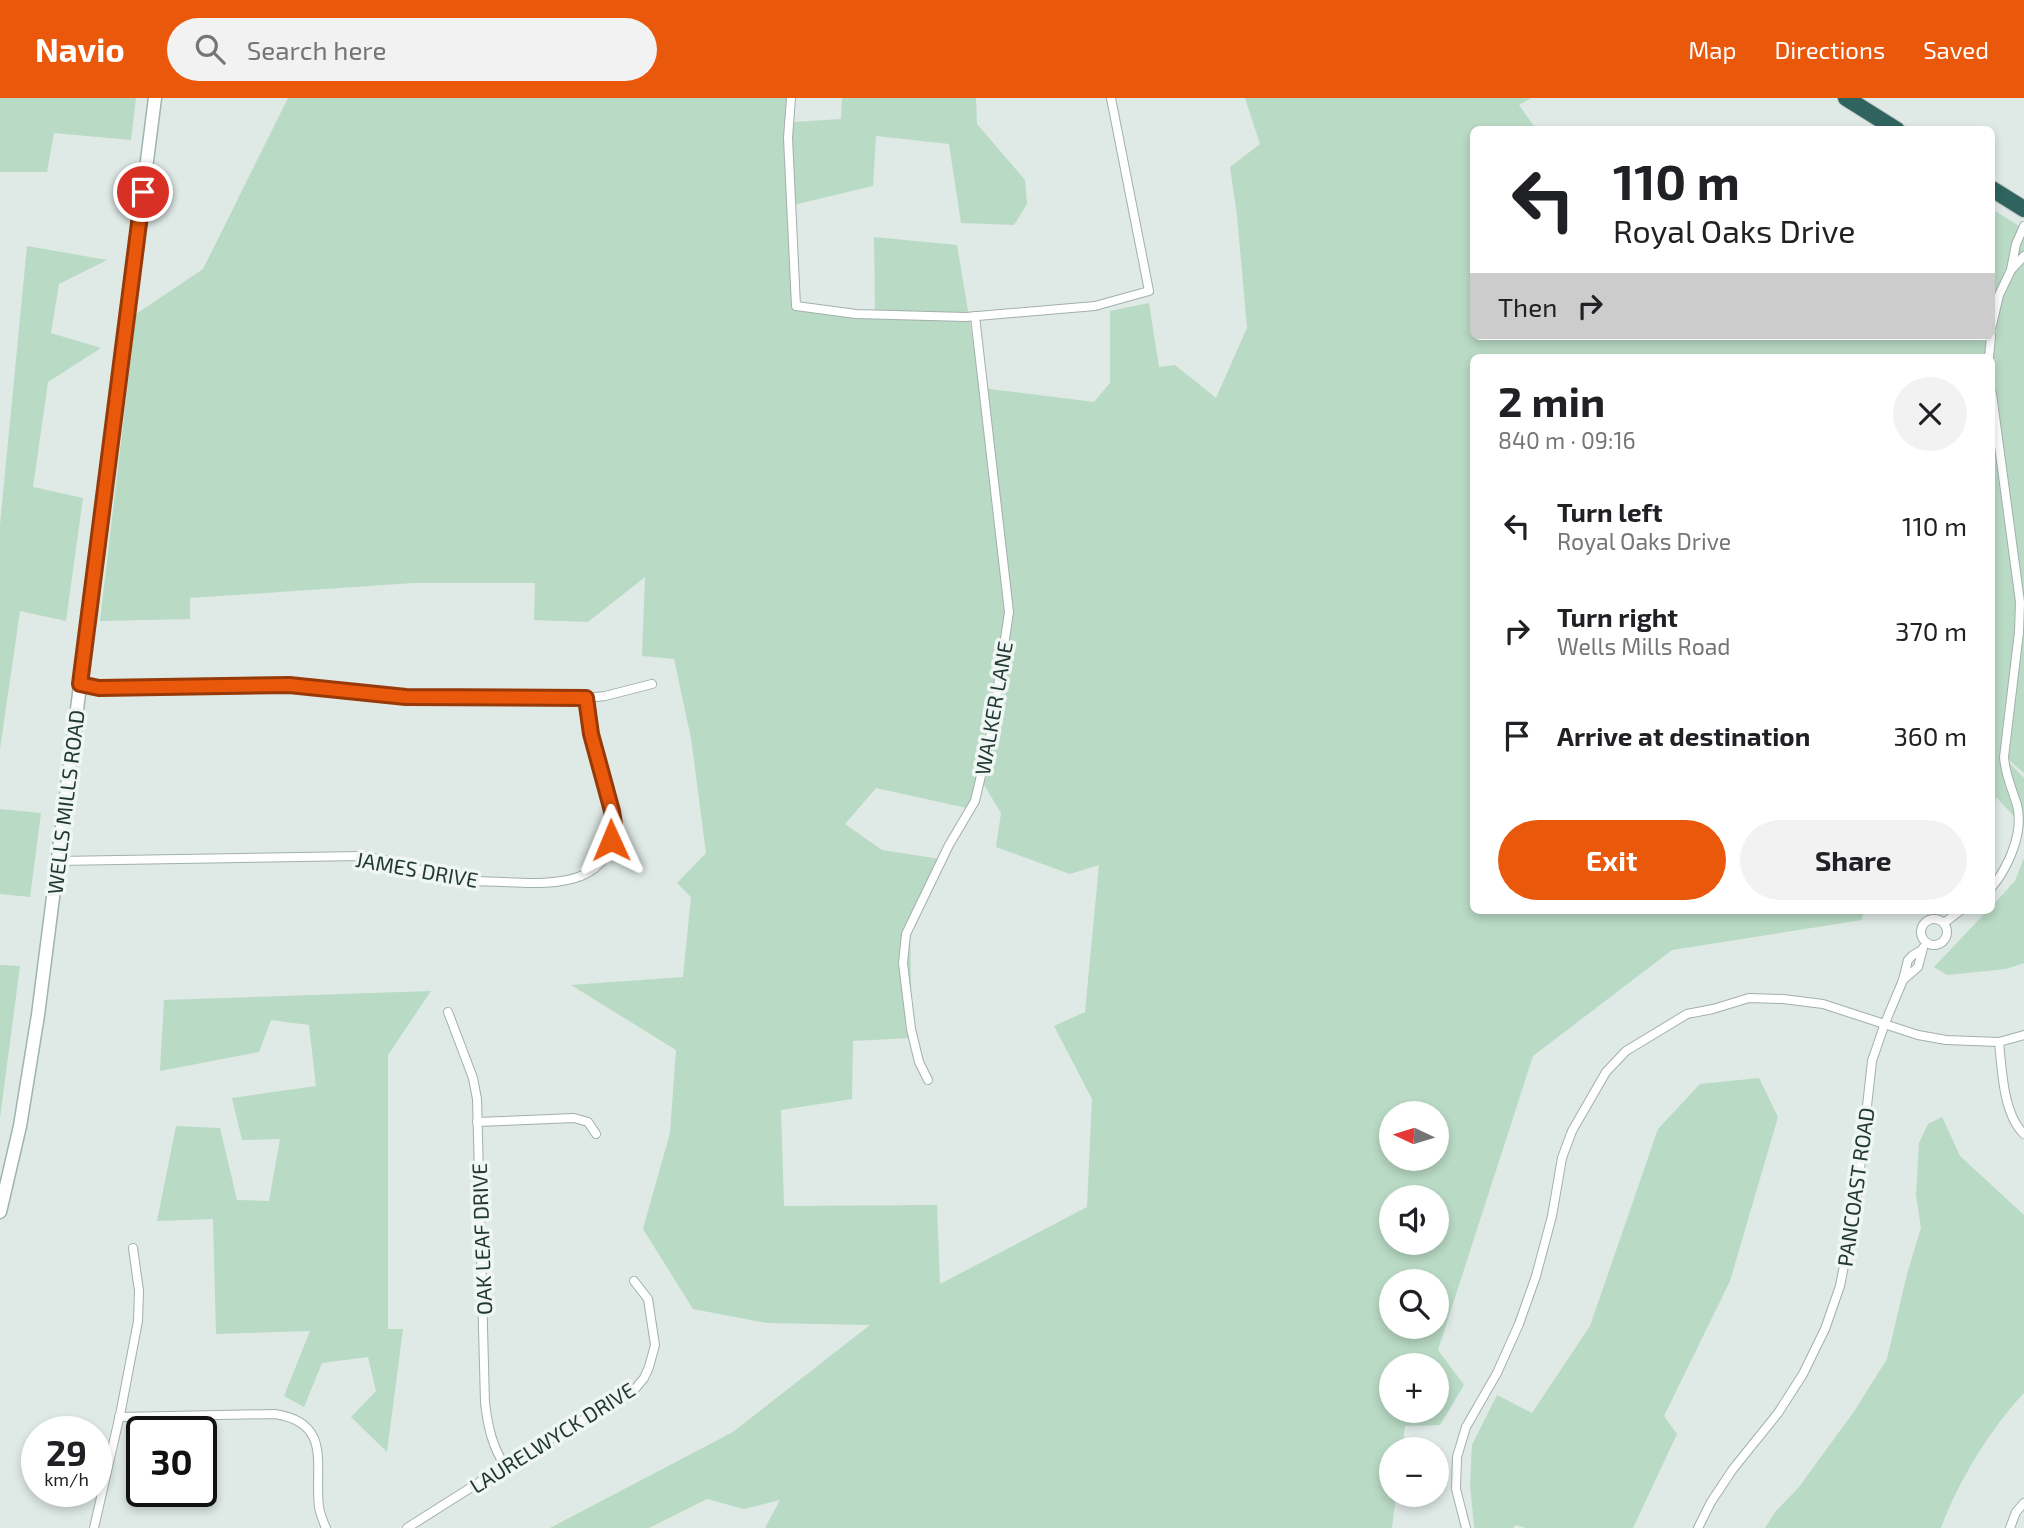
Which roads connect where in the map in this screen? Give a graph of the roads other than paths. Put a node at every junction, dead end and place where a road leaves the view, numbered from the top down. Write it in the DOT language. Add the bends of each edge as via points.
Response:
graph roads {
  1 [pos="155,98"];
  2 [pos="791,98"];
  3 [pos="1111,98"];
  4 [pos="1846,98"];
  5 [pos="1891,126"];
  6 [pos="1995,191"];
  7 [pos="2024,209"];
  8 [pos="2024,226"];
  9 [pos="2024,256"];
  10 [pos="2011,270"];
  11 [pos="1995,312"];
  12 [pos="975,316"];
  13 [pos="1995,416"];
  14 [pos="80,684"];
  15 [pos="652,684"];
  16 [pos="586,698"];
  17 [pos="57,861"];
  18 [pos="1995,882"];
  19 [pos="1956,914"];
  20 [pos="1944,923"];
  21 [pos="1924,946"];
  22 [pos="448,1012"];
  23 [pos="1885,1023"];
  24 [pos="2024,1035"];
  25 [pos="1999,1042"];
  26 [pos="928,1080"];
  27 [pos="477,1122"];
  28 [pos="596,1134"];
  29 [pos="2024,1134"];
  30 [pos="0,1212"];
  31 [pos="133,1248"];
  32 [pos="634,1281"];
  33 [pos="119,1417"];
  34 [pos="505,1466"];
  35 [pos="2024,1503"];
  36 [pos="94,1528"];
  37 [pos="326,1528"];
  38 [pos="407,1528"];
  39 [pos="1466,1528"];
  40 [pos="1698,1528"];
  41 [pos="2010,1528"];
  1 -- 14 [label="main road, WELLS MILLS ROAD"];
  2 -- 12 [label="street" via="788,138 796,306 856,314"];
  3 -- 12 [label="street" via="1149,291 1095,306"];
  4 -- 5 [label="highway"];
  6 -- 7 [label="highway"];
  8 -- 10 [label="street"];
  9 -- 10 [label="street"];
  10 -- 11 [label="street"];
  12 -- 26 [label="street, WALKER LANE" via="1009,612 991,733 975,802 906,934 903,963 911,1029"];
  13 -- 18 [label="street" via="2020,602 2004,757 2019,826"];
  14 -- 16 [label="street" via="99,688 289,685 406,697"];
  14 -- 17 [label="main road, WELLS MILLS ROAD"];
  15 -- 16 [label="street"];
  16 -- 17 [label="street, JAMES DRIVE" via="614,824 600,863 573,879 543,884 457,879 362,856"];
  17 -- 30 [label="main road, WELLS MILLS ROAD" via="26,1096"];
  19 -- 20 [label="street"];
  20 -- 21 [label="street" via="1947,937 1943,942"];
  20 -- 21 [label="street" via="1933,919 1924,923"];
  21 -- 23 [label="street, PANCOAST ROAD" via="1908,960"];
  22 -- 27 [label="street, OAK LEAF DRIVE" via="476,1089"];
  23 -- 25 [label="street" via="1945,1040"];
  23 -- 39 [label="street" via="1823,1004 1749,998 1687,1014 1626,1051 1606,1072 1562,1158 1552,1216 1519,1324 1466,1427 1457,1457 1456,1489"];
  23 -- 40 [label="street, PANCOAST ROAD" via="1872,1061 1856,1205 1840,1286 1825,1329 1804,1374 1732,1469"];
  24 -- 25 [label="street"];
  25 -- 29 [label="street" via="2006,1096 2016,1126"];
  27 -- 28 [label="street" via="574,1118 589,1122"];
  27 -- 34 [label="street, OAK LEAF DRIVE" via="485,1403 488,1432"];
  31 -- 33 [label="street" via="138,1321"];
  32 -- 34 [label="street, LAURELWYCK DRIVE" via="648,1299 654,1334 653,1356 644,1378 635,1389"];
  33 -- 36 [label="street"];
  33 -- 37 [label="street" via="275,1414 298,1420 316,1446 319,1506"];
  34 -- 38 [label="street, LAURELWYCK DRIVE"];
  35 -- 41 [label="street"];
}
